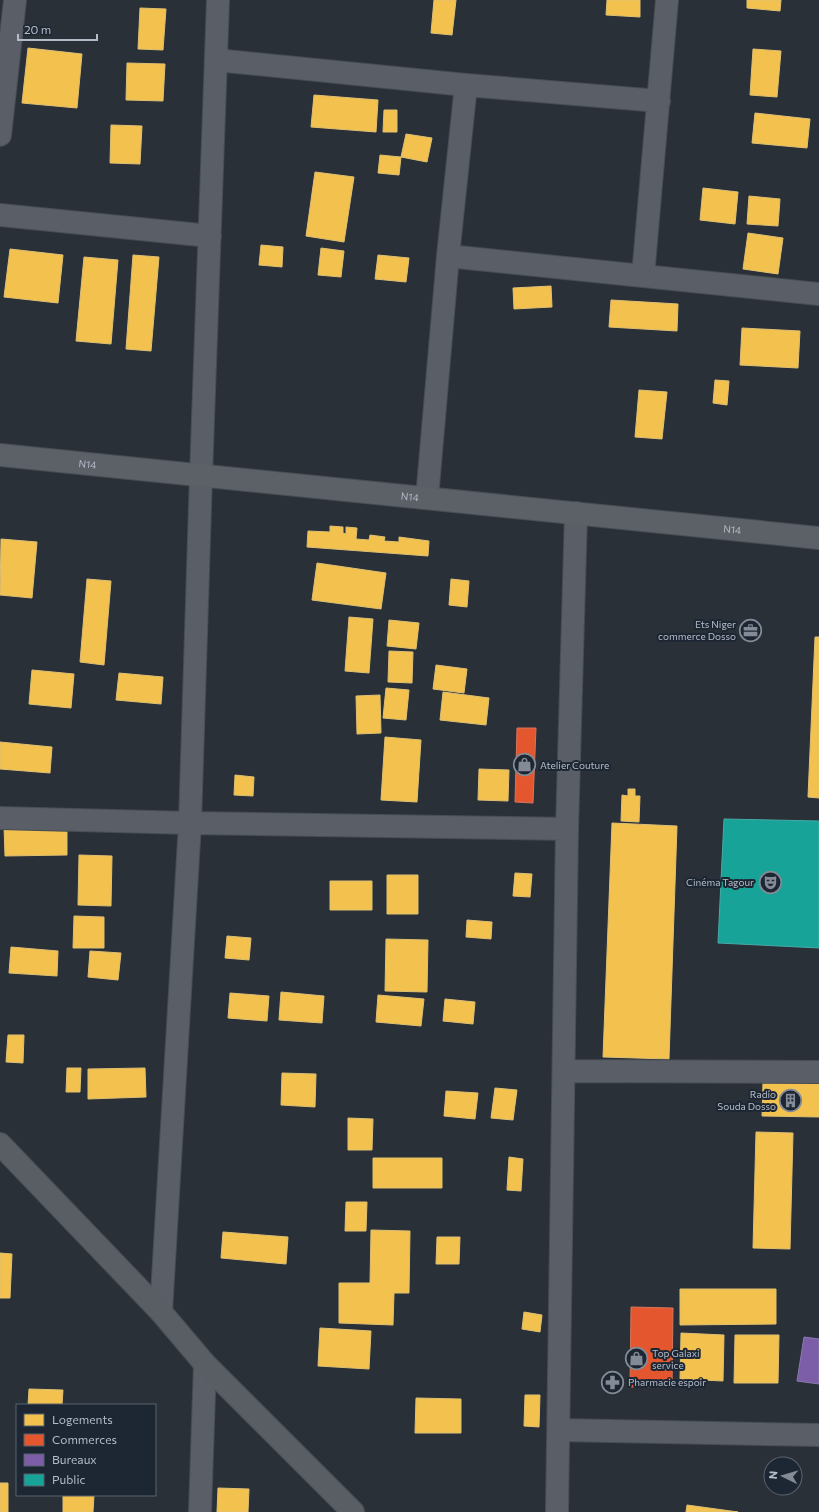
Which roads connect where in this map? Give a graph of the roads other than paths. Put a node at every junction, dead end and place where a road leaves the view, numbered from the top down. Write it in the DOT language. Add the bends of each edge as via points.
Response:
graph roads {
  1 [pos="15,0"];
  2 [pos="218,0"];
  3 [pos="667,0"];
  4 [pos="5,38"];
  5 [pos="216,60"];
  6 [pos="466,85"];
  7 [pos="659,101"];
  8 [pos="0,135"];
  9 [pos="0,215"];
  10 [pos="210,236"];
  11 [pos="448,256"];
  12 [pos="643,276"];
  13 [pos="819,294"];
  14 [pos="0,455"];
  15 [pos="201,475"];
  16 [pos="427,498"];
  17 [pos="576,513"];
  18 [pos="819,538"];
  19 [pos="0,818"];
  20 [pos="190,823"];
  21 [pos="567,828"];
  22 [pos="564,1071"];
  23 [pos="819,1072"];
  24 [pos="0,1144"];
  25 [pos="161,1312"];
  26 [pos="205,1364"];
  27 [pos="558,1430"];
  28 [pos="819,1435"];
  29 [pos="200,1512"];
  30 [pos="353,1512"];
  31 [pos="558,1512"];
  1 -- 4 [label="street"];
  2 -- 5 [label="street"];
  3 -- 7 [label="street"];
  4 -- 8 [label="street"];
  5 -- 6 [label="street"];
  5 -- 10 [label="street"];
  6 -- 7 [label="street"];
  6 -- 11 [label="street"];
  7 -- 12 [label="street"];
  9 -- 10 [label="street"];
  10 -- 15 [label="street"];
  11 -- 12 [label="street"];
  11 -- 16 [label="street"];
  12 -- 13 [label="street"];
  14 -- 15 [label="main road, N14"];
  15 -- 16 [label="main road, N14"];
  15 -- 20 [label="street"];
  16 -- 17 [label="main road, N14"];
  17 -- 18 [label="main road, N14"];
  17 -- 21 [label="street"];
  19 -- 20 [label="street"];
  20 -- 21 [label="street"];
  20 -- 25 [label="street"];
  21 -- 22 [label="street"];
  22 -- 23 [label="street"];
  22 -- 27 [label="street"];
  24 -- 25 [label="street"];
  25 -- 26 [label="street"];
  26 -- 29 [label="street"];
  26 -- 30 [label="street"];
  27 -- 28 [label="street"];
  27 -- 31 [label="street"];
}
